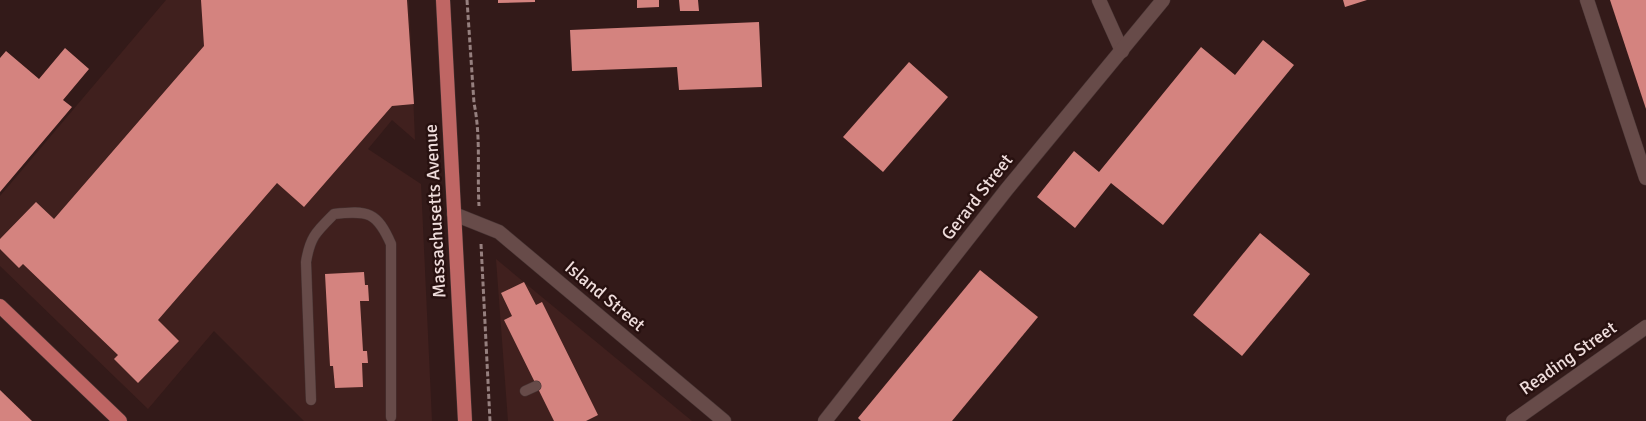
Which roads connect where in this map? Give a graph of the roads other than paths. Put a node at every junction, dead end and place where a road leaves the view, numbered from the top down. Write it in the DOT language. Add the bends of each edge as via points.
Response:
graph roads {
  1 [pos="443,0"];
  2 [pos="1099,0"];
  3 [pos="1163,0"];
  4 [pos="1587,0"];
  5 [pos="1122,51"];
  6 [pos="1646,178"];
  7 [pos="454,214"];
  8 [pos="0,306"];
  9 [pos="1646,327"];
  10 [pos="536,386"];
  11 [pos="524,391"];
  12 [pos="311,400"];
  13 [pos="391,417"];
  14 [pos="120,421"];
  15 [pos="465,421"];
  16 [pos="724,421"];
  17 [pos="825,421"];
  18 [pos="1513,421"];
  1 -- 7 [label="main road, Massachusetts Avenue"];
  2 -- 5 [label="street"];
  3 -- 5 [label="street, Gerard Street"];
  4 -- 6 [label="street"];
  5 -- 17 [label="street, Gerard Street" via="1007,189"];
  7 -- 15 [label="main road, Massachusetts Avenue"];
  7 -- 16 [label="street, Island Street" via="499,232"];
  8 -- 14 [label="main road"];
  9 -- 18 [label="street, Reading Street"];
  10 -- 11 [label="lane"];
  12 -- 13 [label="lane" via="306,262 309,247 316,232 334,214 365,213 377,219 391,244"];
}
